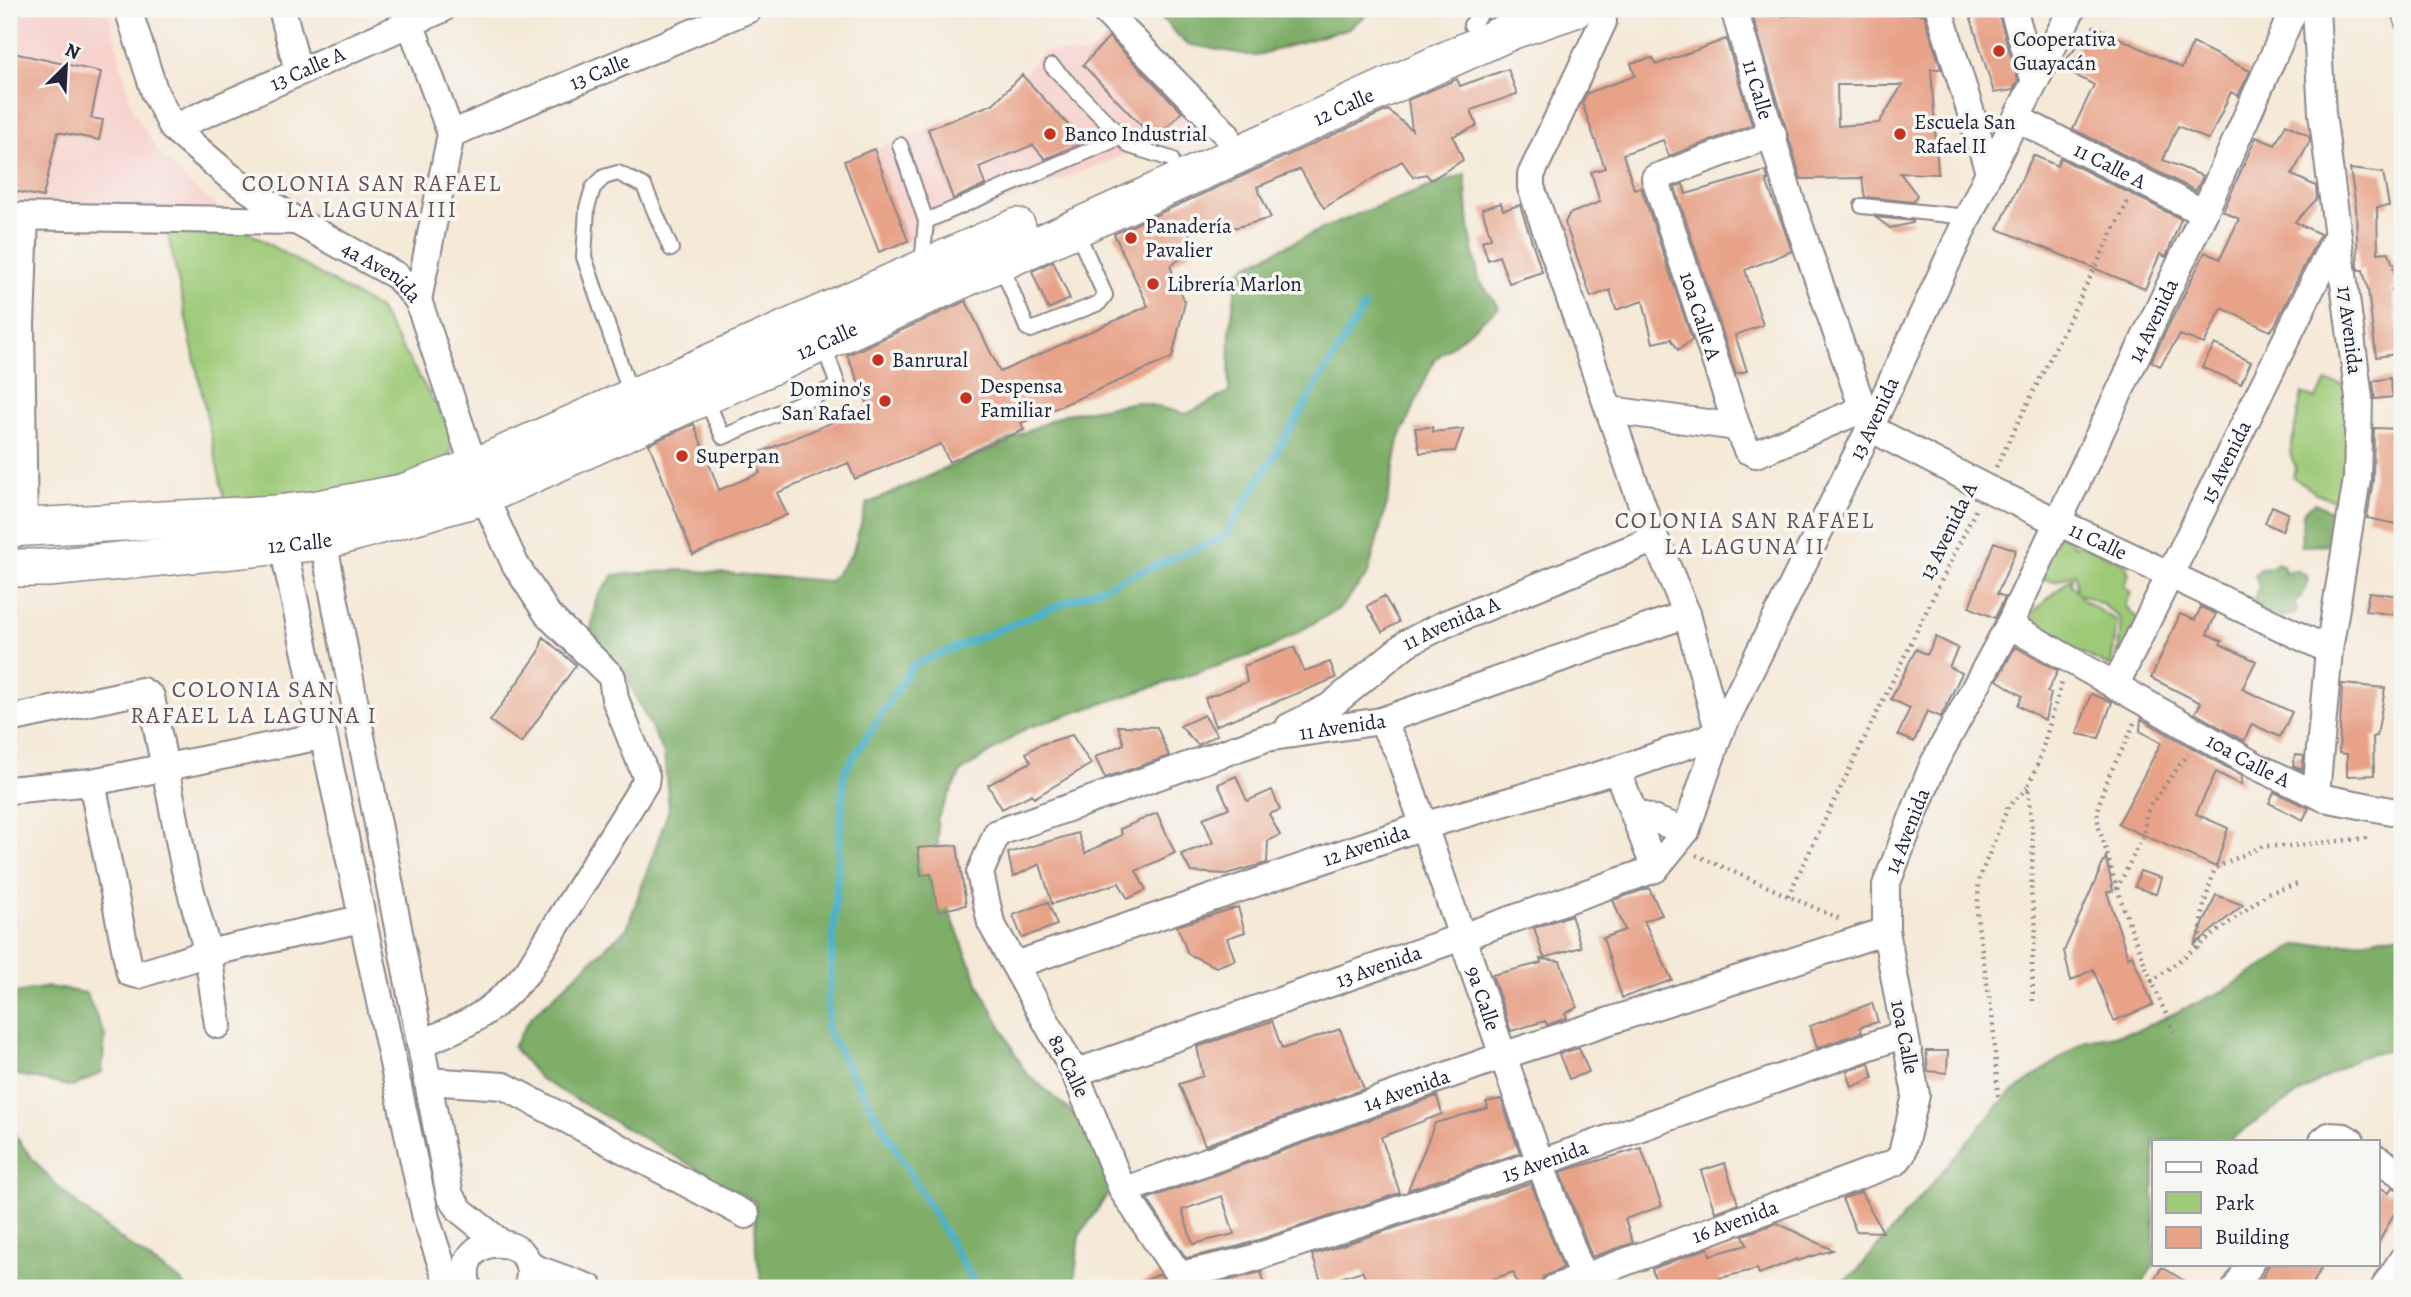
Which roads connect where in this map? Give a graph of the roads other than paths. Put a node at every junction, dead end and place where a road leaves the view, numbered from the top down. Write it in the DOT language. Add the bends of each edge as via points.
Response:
graph roads {
  1 [pos="128,9"];
  2 [pos="282,9"];
  3 [pos="442,9"];
  4 [pos="749,9"];
  5 [pos="1102,9"];
  6 [pos="1507,9"];
  7 [pos="1575,9"];
  8 [pos="1601,9"];
  9 [pos="1734,9"];
  10 [pos="1939,9"];
  11 [pos="2013,9"];
  12 [pos="2072,9"];
  13 [pos="2294,9"];
  14 [pos="2316,9"];
  15 [pos="2400,9"];
  16 [pos="720,14"];
  17 [pos="407,16"];
  18 [pos="1478,17"];
  19 [pos="2402,22"];
  20 [pos="1052,66"];
  21 [pos="298,71"];
  22 [pos="2035,82"];
  23 [pos="2018,119"];
  24 [pos="173,128"];
  25 [pos="451,134"];
  26 [pos="1226,134"];
  27 [pos="1773,134"];
  28 [pos="1121,137"];
  29 [pos="900,145"];
  30 [pos="1171,159"];
  31 [pos="1989,172"];
  32 [pos="1862,206"];
  33 [pos="2204,213"];
  34 [pos="17,217"];
  35 [pos="1968,217"];
  36 [pos="296,221"];
  37 [pos="926,221"];
  38 [pos="1076,229"];
  39 [pos="2337,236"];
  40 [pos="671,248"];
  41 [pos="1001,263"];
  42 [pos="922,270"];
  43 [pos="418,300"];
  44 [pos="633,399"];
  45 [pos="1610,410"];
  46 [pos="1867,419"];
  47 [pos="1742,438"];
  48 [pos="479,481"];
  49 [pos="2058,520"];
  50 [pos="320,525"];
  51 [pos="16,528"];
  52 [pos="279,529"];
  53 [pos="1655,539"];
  54 [pos="9,568"];
  55 [pos="2170,573"];
  56 [pos="1687,614"];
  57 [pos="2009,625"];
  58 [pos="2329,650"];
  59 [pos="2115,686"];
  60 [pos="9,719"];
  61 [pos="1381,720"];
  62 [pos="1719,734"];
  63 [pos="321,736"];
  64 [pos="1266,738"];
  65 [pos="166,768"];
  66 [pos="1617,770"];
  67 [pos="92,782"];
  68 [pos="9,790"];
  69 [pos="2316,794"];
  70 [pos="2391,811"];
  71 [pos="1633,812"];
  72 [pos="1423,826"];
  73 [pos="997,834"];
  74 [pos="1681,839"];
  75 [pos="1655,869"];
  76 [pos="361,919"];
  77 [pos="1886,931"];
  78 [pos="1463,938"];
  79 [pos="208,953"];
  80 [pos="1015,965"];
  81 [pos="218,1025"];
  82 [pos="1904,1034"];
  83 [pos="420,1044"];
  84 [pos="1505,1055"];
  85 [pos="1075,1073"];
  86 [pos="427,1081"];
  87 [pos="1907,1144"];
  88 [pos="2380,1160"];
  89 [pos="1540,1163"];
  90 [pos="2402,1175"];
  91 [pos="1123,1191"];
  92 [pos="746,1215"];
  93 [pos="501,1243"];
  94 [pos="2402,1260"];
  95 [pos="2249,1266"];
  96 [pos="528,1277"];
  97 [pos="1583,1278"];
  98 [pos="1188,1281"];
  99 [pos="455,1284"];
  100 [pos="590,1288"];
  101 [pos="1555,1288"];
  102 [pos="2236,1288"];
  103 [pos="2384,1288"];
  1 -- 24 [label="street, 4a Avenida" via="155,93"];
  2 -- 21 [label="street"];
  3 -- 17 [label="street, 13 Calle A"];
  4 -- 16 [label="street, 13 Calle"];
  5 -- 26 [label="street"];
  6 -- 18 [label="main road, 12 Calle"];
  7 -- 38 [label="main road, 12 Calle" via="1513,30"];
  8 -- 45 [label="street" via="1603,22 1531,175 1531,187"];
  9 -- 27 [label="street, 11 Calle"];
  10 -- 31 [label="street"];
  11 -- 22 [label="street"];
  12 -- 22 [label="street, 13 Avenida"];
  13 -- 33 [label="street, 14 Avenida"];
  14 -- 39 [label="street, 17 Avenida" via="2322,113"];
  15 -- 19 [label="lane"];
  16 -- 25 [label="street, 13 Calle"];
  17 -- 21 [label="street, 13 Calle A"];
  17 -- 25 [label="street"];
  18 -- 26 [label="main road, 12 Calle"];
  20 -- 28 [label="lane"];
  21 -- 24 [label="street, 13 Calle A"];
  22 -- 23 [label="street, 13 Avenida"];
  23 -- 31 [label="street, 13 Avenida"];
  23 -- 33 [label="street, 11 Calle A"];
  24 -- 36 [label="street, 4a Avenida" via="229,176"];
  25 -- 43 [label="street"];
  26 -- 30 [label="main road, 12 Calle"];
  27 -- 46 [label="street, 11 Calle" via="1791,201"];
  27 -- 47 [label="street, 10a Calle A" via="1658,175 1655,182"];
  28 -- 30 [label="lane" via="1130,146"];
  28 -- 37 [label="lane"];
  29 -- 37 [label="lane"];
  30 -- 42 [label="main road, 12 Calle"];
  31 -- 35 [label="street, 13 Avenida"];
  32 -- 35 [label="lane"];
  33 -- 49 [label="street, 14 Avenida"];
  34 -- 36 [label="street"];
  34 -- 51 [label="street"];
  35 -- 46 [label="street, 13 Avenida"];
  36 -- 43 [label="street, 4a Avenida" via="397,276"];
  37 -- 42 [label="lane"];
  38 -- 41 [label="main road, 12 Calle"];
  38 -- 41 [label="lane" via="1105,295 1099,303 1031,330"];
  39 -- 55 [label="street, 15 Avenida"];
  39 -- 58 [label="street, 17 Avenida" via="2358,411 2357,479"];
  40 -- 44 [label="lane" via="644,186 618,173 604,177 593,188 584,257"];
  41 -- 48 [label="main road, 12 Calle" via="705,397"];
  42 -- 44 [label="main road, 12 Calle"];
  43 -- 48 [label="street, 4a Avenida"];
  44 -- 48 [label="main road, 12 Calle"];
  45 -- 47 [label="street"];
  45 -- 53 [label="street"];
  46 -- 47 [label="street" via="1756,454"];
  46 -- 49 [label="street, 11 Calle" via="1986,488"];
  46 -- 62 [label="street, 13 Avenida"];
  48 -- 50 [label="main road, 12 Calle"];
  48 -- 83 [label="street, 4a Avenida" via="514,564 548,615 612,677 615,699 646,779 528,971 507,996 478,1019"];
  49 -- 55 [label="street, 11 Calle"];
  49 -- 57 [label="street, 14 Avenida"];
  50 -- 52 [label="main road, 12 Calle"];
  50 -- 83 [label="street"];
  51 -- 52 [label="main road, 12 Calle"];
  52 -- 54 [label="main road, 12 Calle" via="48,568"];
  52 -- 63 [label="street"];
  53 -- 56 [label="street"];
  53 -- 64 [label="street, 11 Avenida A" via="1432,630 1407,643 1329,707"];
  55 -- 58 [label="street, 11 Calle"];
  55 -- 59 [label="street, 15 Avenida"];
  56 -- 61 [label="street, 11 Avenida"];
  56 -- 62 [label="street"];
  57 -- 59 [label="street, 10a Calle A"];
  57 -- 77 [label="street, 14 Avenida" via="1933,765 1886,885"];
  58 -- 69 [label="street, 17 Avenida"];
  59 -- 69 [label="street, 10a Calle A" via="2256,766"];
  60 -- 65 [label="street" via="142,691 151,697"];
  61 -- 64 [label="street, 11 Avenida"];
  61 -- 72 [label="street, 9a Calle" via="1398,751"];
  62 -- 66 [label="street, 12 Avenida"];
  62 -- 74 [label="street, 13 Avenida"];
  63 -- 65 [label="street"];
  63 -- 76 [label="street"];
  64 -- 73 [label="street, 11 Avenida"];
  65 -- 67 [label="street"];
  65 -- 79 [label="street" via="185,870"];
  66 -- 71 [label="street"];
  66 -- 72 [label="street, 12 Avenida"];
  67 -- 68 [label="street"];
  67 -- 79 [label="street" via="130,973 138,975"];
  69 -- 70 [label="street, 10a Calle A"];
  71 -- 74 [label="street"];
  71 -- 75 [label="street"];
  72 -- 78 [label="street, 9a Calle"];
  72 -- 80 [label="street, 12 Avenida"];
  73 -- 80 [label="street, 8a Calle" via="979,873 991,923"];
  74 -- 75 [label="street, 13 Avenida"];
  75 -- 78 [label="street, 13 Avenida"];
  76 -- 79 [label="street"];
  76 -- 99 [label="street" via="426,1218"];
  77 -- 82 [label="street, 10a Calle"];
  77 -- 84 [label="street, 14 Avenida"];
  78 -- 84 [label="street, 9a Calle"];
  78 -- 85 [label="street, 13 Avenida"];
  79 -- 81 [label="street"];
  80 -- 85 [label="street, 8a Calle"];
  82 -- 87 [label="street, 10a Calle" via="1916,1095"];
  82 -- 89 [label="street, 15 Avenida"];
  83 -- 86 [label="street"];
  84 -- 89 [label="street, 9a Calle"];
  84 -- 91 [label="street, 14 Avenida"];
  85 -- 91 [label="street, 8a Calle"];
  86 -- 92 [label="street" via="504,1086"];
  86 -- 93 [label="street" via="450,1196 461,1211"];
  87 -- 97 [label="street, 16 Avenida" via="1896,1161"];
  88 -- 90 [label="street"];
  89 -- 97 [label="street, 9a Calle"];
  89 -- 98 [label="street, 15 Avenida"];
  91 -- 98 [label="street, 8a Calle"];
  93 -- 96 [label="street" via="519,1250"];
  93 -- 99 [label="street" via="484,1246 471,1256 466,1272"];
  94 -- 103 [label="street"];
  95 -- 102 [label="street"];
  96 -- 100 [label="street"];
  97 -- 101 [label="street, 16 Avenida"];
}
